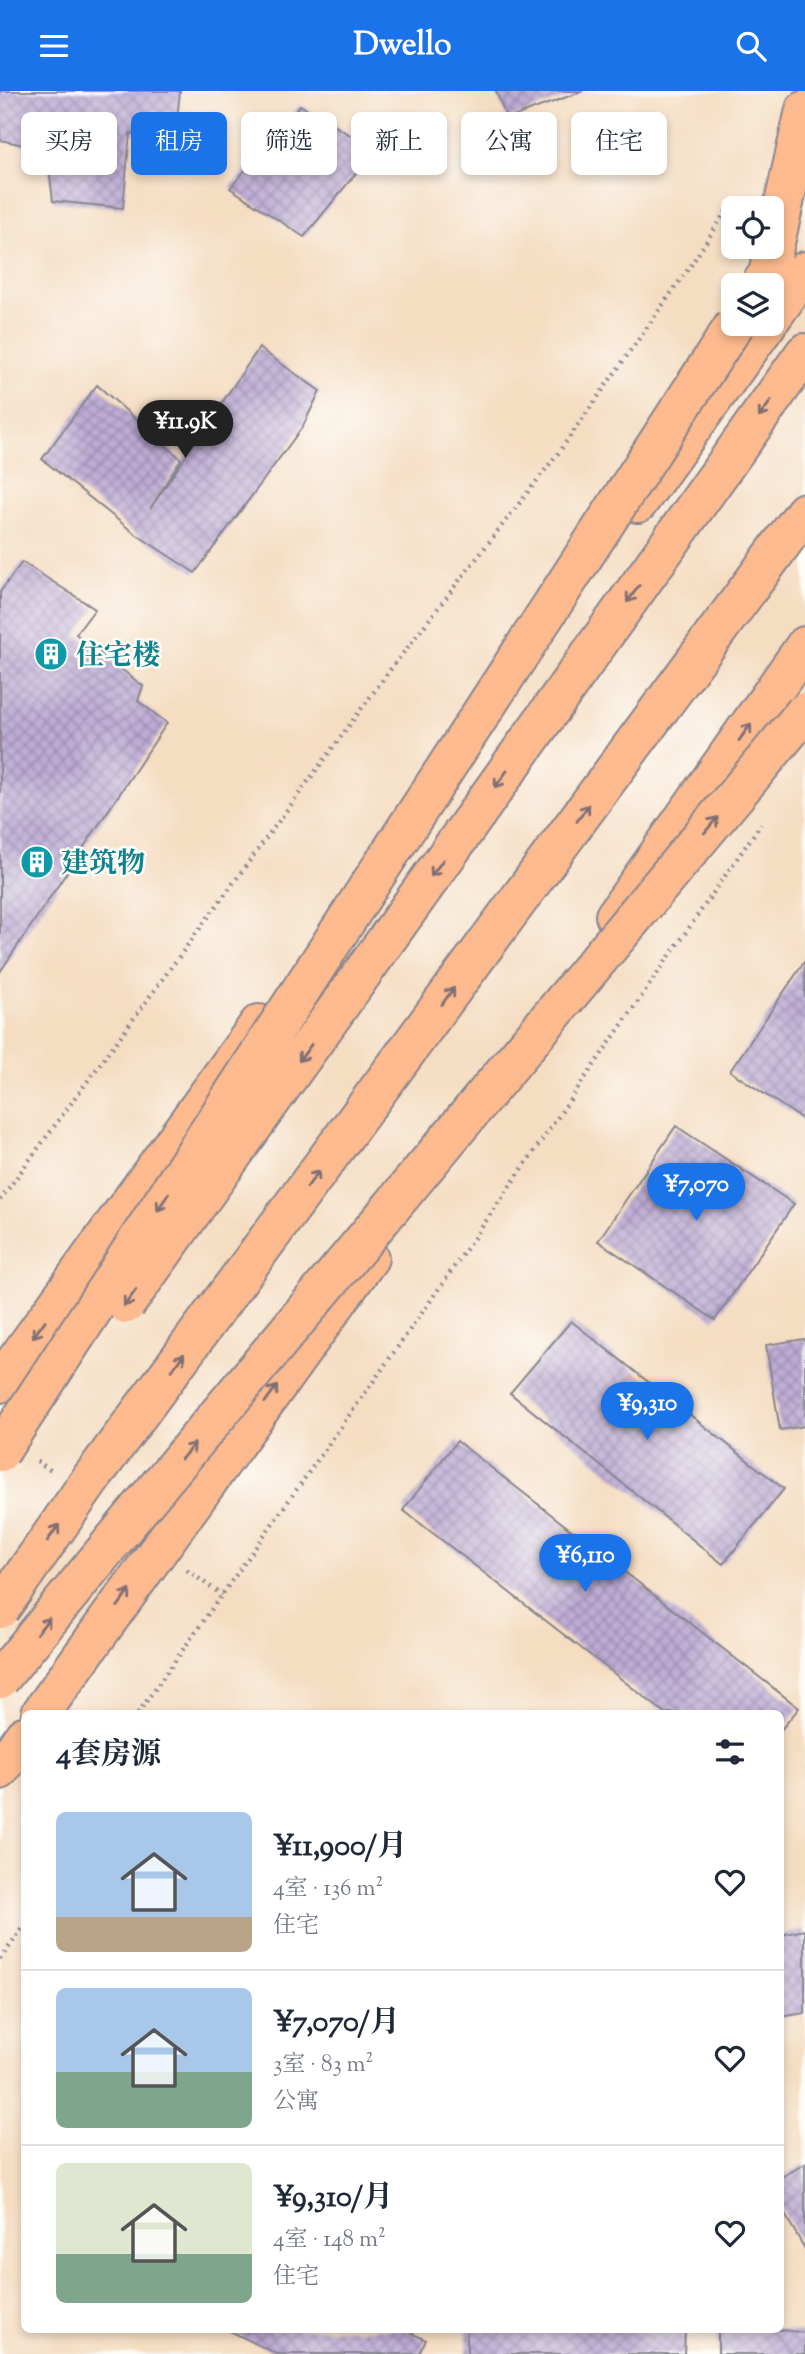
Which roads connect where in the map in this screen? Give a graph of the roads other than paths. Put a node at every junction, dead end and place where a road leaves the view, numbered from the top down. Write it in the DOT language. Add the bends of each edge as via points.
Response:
graph roads {
  1 [pos="805,110"];
  2 [pos="805,196"];
  3 [pos="805,271"];
  4 [pos="766,273"];
  5 [pos="767,273"];
  6 [pos="784,300"];
  7 [pos="727,336"];
  8 [pos="758,336"];
  9 [pos="805,353"];
  10 [pos="805,512"];
  11 [pos="805,646"];
  12 [pos="805,712"];
  13 [pos="0,1383"];
  14 [pos="0,1452"];
  15 [pos="0,1480"];
  16 [pos="0,1609"];
  17 [pos="0,1679"];
  18 [pos="43,1710"];
  19 [pos="21,1740"];
  20 [pos="0,1770"];
  1 -- 4 [label="main road"];
  2 -- 5 [label="main road"];
  3 -- 6 [label="main road"];
  7 -- 14 [label="main road, one-way, bridge"];
  8 -- 13 [label="main road, one-way"];
  9 -- 15 [label="main road, one-way, bridge"];
  16 -- 10 [label="main road, one-way, bridge" via="93,1476"];
  18 -- 11 [label="main road, one-way"];
  17 -- 12 [label="main road, one-way, bridge"];
  19 -- 20 [label="main road"];
}
